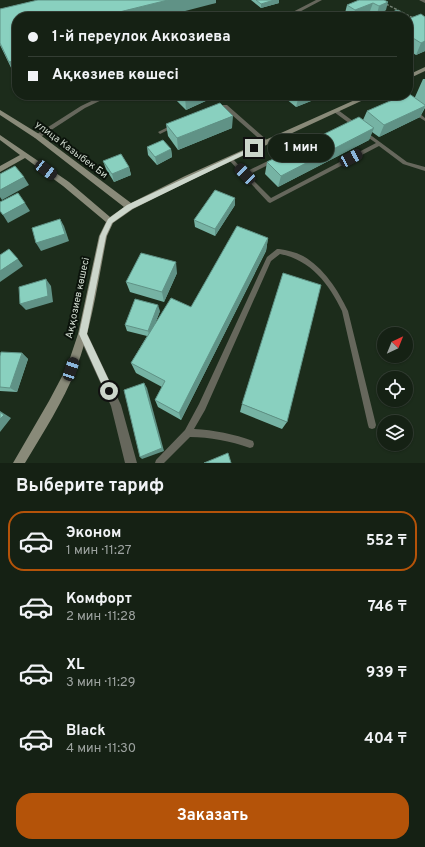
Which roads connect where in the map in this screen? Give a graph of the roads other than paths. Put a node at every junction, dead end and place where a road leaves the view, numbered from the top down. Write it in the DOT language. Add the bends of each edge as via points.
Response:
graph roads {
  1 [pos="320,0"];
  2 [pos="422,0"];
  3 [pos="425,2"];
  4 [pos="296,12"];
  5 [pos="425,69"];
  6 [pos="413,75"];
  7 [pos="99,100"];
  8 [pos="360,100"];
  9 [pos="399,100"];
  10 [pos="336,111"];
  11 [pos="0,112"];
  12 [pos="211,112"];
  13 [pos="425,120"];
  14 [pos="352,122"];
  15 [pos="181,123"];
  16 [pos="345,126"];
  17 [pos="358,127"];
  18 [pos="363,131"];
  19 [pos="160,132"];
  20 [pos="38,136"];
  21 [pos="0,137"];
  22 [pos="266,142"];
  23 [pos="378,144"];
  24 [pos="26,155"];
  25 [pos="281,157"];
  26 [pos="230,159"];
  27 [pos="0,169"];
  28 [pos="425,169"];
  29 [pos="245,174"];
  30 [pos="130,207"];
  31 [pos="110,221"];
  32 [pos="83,334"];
  33 [pos="372,425"];
  34 [pos="188,433"];
  35 [pos="250,444"];
  36 [pos="19,463"];
  37 [pos="131,463"];
  38 [pos="159,463"];
  1 -- 4 [label="street"];
  2 -- 3 [label="street"];
  5 -- 6 [label="main road"];
  7 -- 20 [label="street"];
  8 -- 10 [label="main road"];
  9 -- 13 [label="lane"];
  10 -- 14 [label="lane"];
  10 -- 22 [label="main road"];
  11 -- 20 [label="main road, улица Казыбек Би"];
  12 -- 22 [label="lane" via="225,106"];
  14 -- 16 [label="lane"];
  14 -- 17 [label="lane"];
  15 -- 19 [label="lane"];
  18 -- 23 [label="lane"];
  20 -- 30 [label="main road, улица Казыбек Би"];
  21 -- 24 [label="main road"];
  22 -- 26 [label="main road"];
  23 -- 28 [label="lane" via="405,164"];
  23 -- 29 [label="lane" via="270,201"];
  24 -- 27 [label="main road"];
  24 -- 31 [label="main road"];
  25 -- 29 [label="lane"];
  26 -- 29 [label="lane"];
  26 -- 30 [label="main road"];
  30 -- 31 [label="main road"];
  31 -- 32 [label="main road, Аққозиев көшесі" via="103,236"];
  32 -- 36 [label="main road, Аққозиев көшесі" via="71,369"];
  32 -- 37 [label="street" via="116,405"];
  33 -- 34 [label="lane" via="345,311 337,293 310,265 287,252 279,251 269,259"];
  34 -- 35 [label="lane" via="206,433"];
  34 -- 38 [label="lane"];
}
